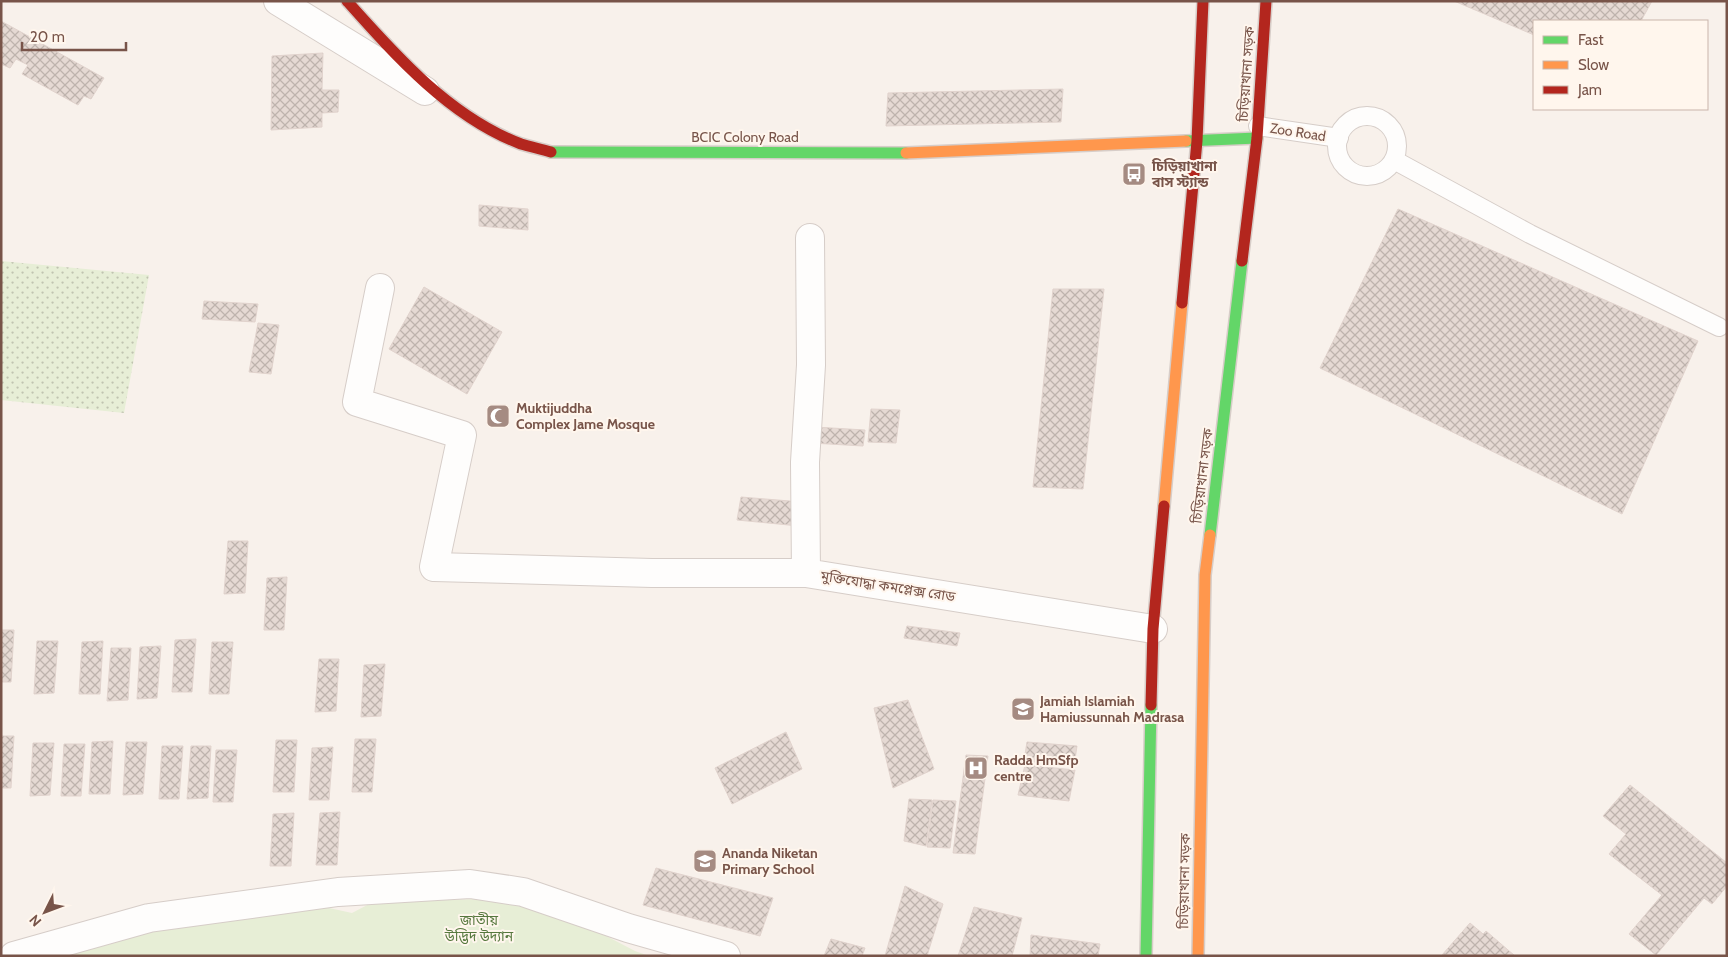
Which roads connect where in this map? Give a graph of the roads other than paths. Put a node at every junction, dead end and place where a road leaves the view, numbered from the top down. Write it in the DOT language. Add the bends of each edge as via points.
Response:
graph roads {
  1 [pos="278,1"];
  2 [pos="347,1"];
  3 [pos="1203,1"];
  4 [pos="1266,1"];
  5 [pos="476,121"];
  6 [pos="1258,132"];
  7 [pos="1339,138"];
  8 [pos="1196,141"];
  9 [pos="1394,160"];
  10 [pos="810,238"];
  11 [pos="380,288"];
  12 [pos="1719,326"];
  13 [pos="806,573"];
  14 [pos="1153,628"];
  15 [pos="14,956"];
  16 [pos="726,956"];
  17 [pos="1146,956"];
  18 [pos="1198,956"];
  1 -- 5 [label="street"];
  2 -- 5 [label="main road, BCIC Colony Road" via="394,52"];
  3 -- 8 [label="main road"];
  4 -- 6 [label="main road, চিড়িয়াখানা সড়ক"];
  5 -- 8 [label="main road, BCIC Colony Road" via="520,143 552,152 932,152"];
  6 -- 7 [label="lane, Zoo Road"];
  6 -- 8 [label="main road, BCIC Colony Road"];
  6 -- 18 [label="main road, চিড়িয়াখানা সড়ক" via="1205,575"];
  7 -- 9 [label="lane" via="1338,148 1344,165 1361,175 1379,173"];
  7 -- 9 [label="lane" via="1350,122 1368,116 1377,118 1386,123 1395,135 1397,150"];
  8 -- 14 [label="main road"];
  9 -- 12 [label="lane" via="1530,234"];
  10 -- 13 [label="street, মুক্তিযোদ্ধা কমপ্লেক্স রোড" via="811,365 805,462"];
  11 -- 13 [label="street" via="357,402 462,435 434,567"];
  13 -- 14 [label="street, মুক্তিযোদ্ধা কমপ্লেক্স রোড"];
  14 -- 17 [label="main road"];
  15 -- 16 [label="street" via="149,918 338,892 470,884 522,892 628,928"];
}
